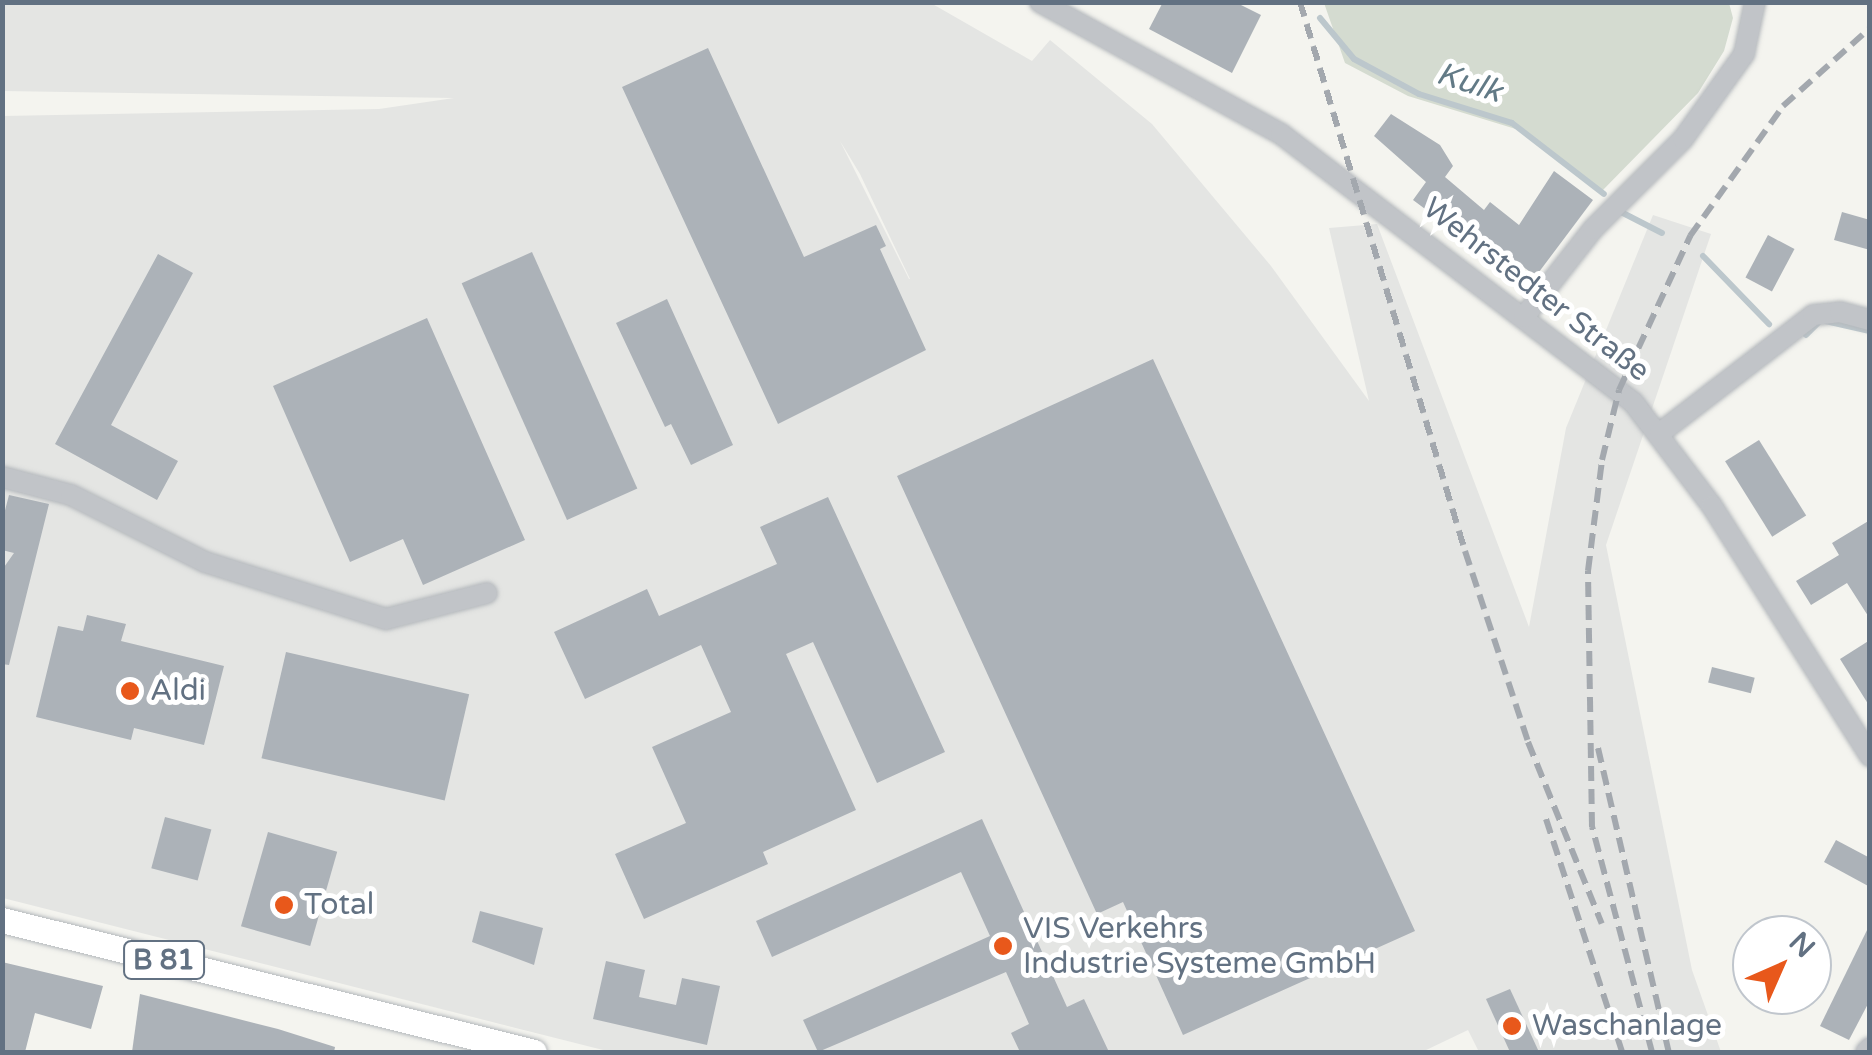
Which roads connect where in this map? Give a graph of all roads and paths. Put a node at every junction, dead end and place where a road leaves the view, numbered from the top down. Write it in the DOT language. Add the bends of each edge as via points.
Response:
graph roads {
  1 [pos="1040,2"];
  2 [pos="1755,2"];
  3 [pos="1524,318"];
  4 [pos="1870,320"];
  5 [pos="1660,433"];
  6 [pos="2,478"];
  7 [pos="487,593"];
  8 [pos="1870,756"];
  9 [pos="2,920"];
  10 [pos="534,1052"];
  1 -- 3 [label="street, Wehrstedter Straße" via="1281,134"];
  2 -- 3 [label="street" via="1744,54 1684,139 1594,228"];
  3 -- 5 [label="street, Wehrstedter Straße" via="1619,390"];
  4 -- 5 [label="street" via="1840,312 1813,315"];
  5 -- 8 [label="street, Wehrstedter Straße"];
  6 -- 7 [label="street" via="71,495 205,562 386,619"];
  9 -- 10 [label="main road, B 81"];
}
